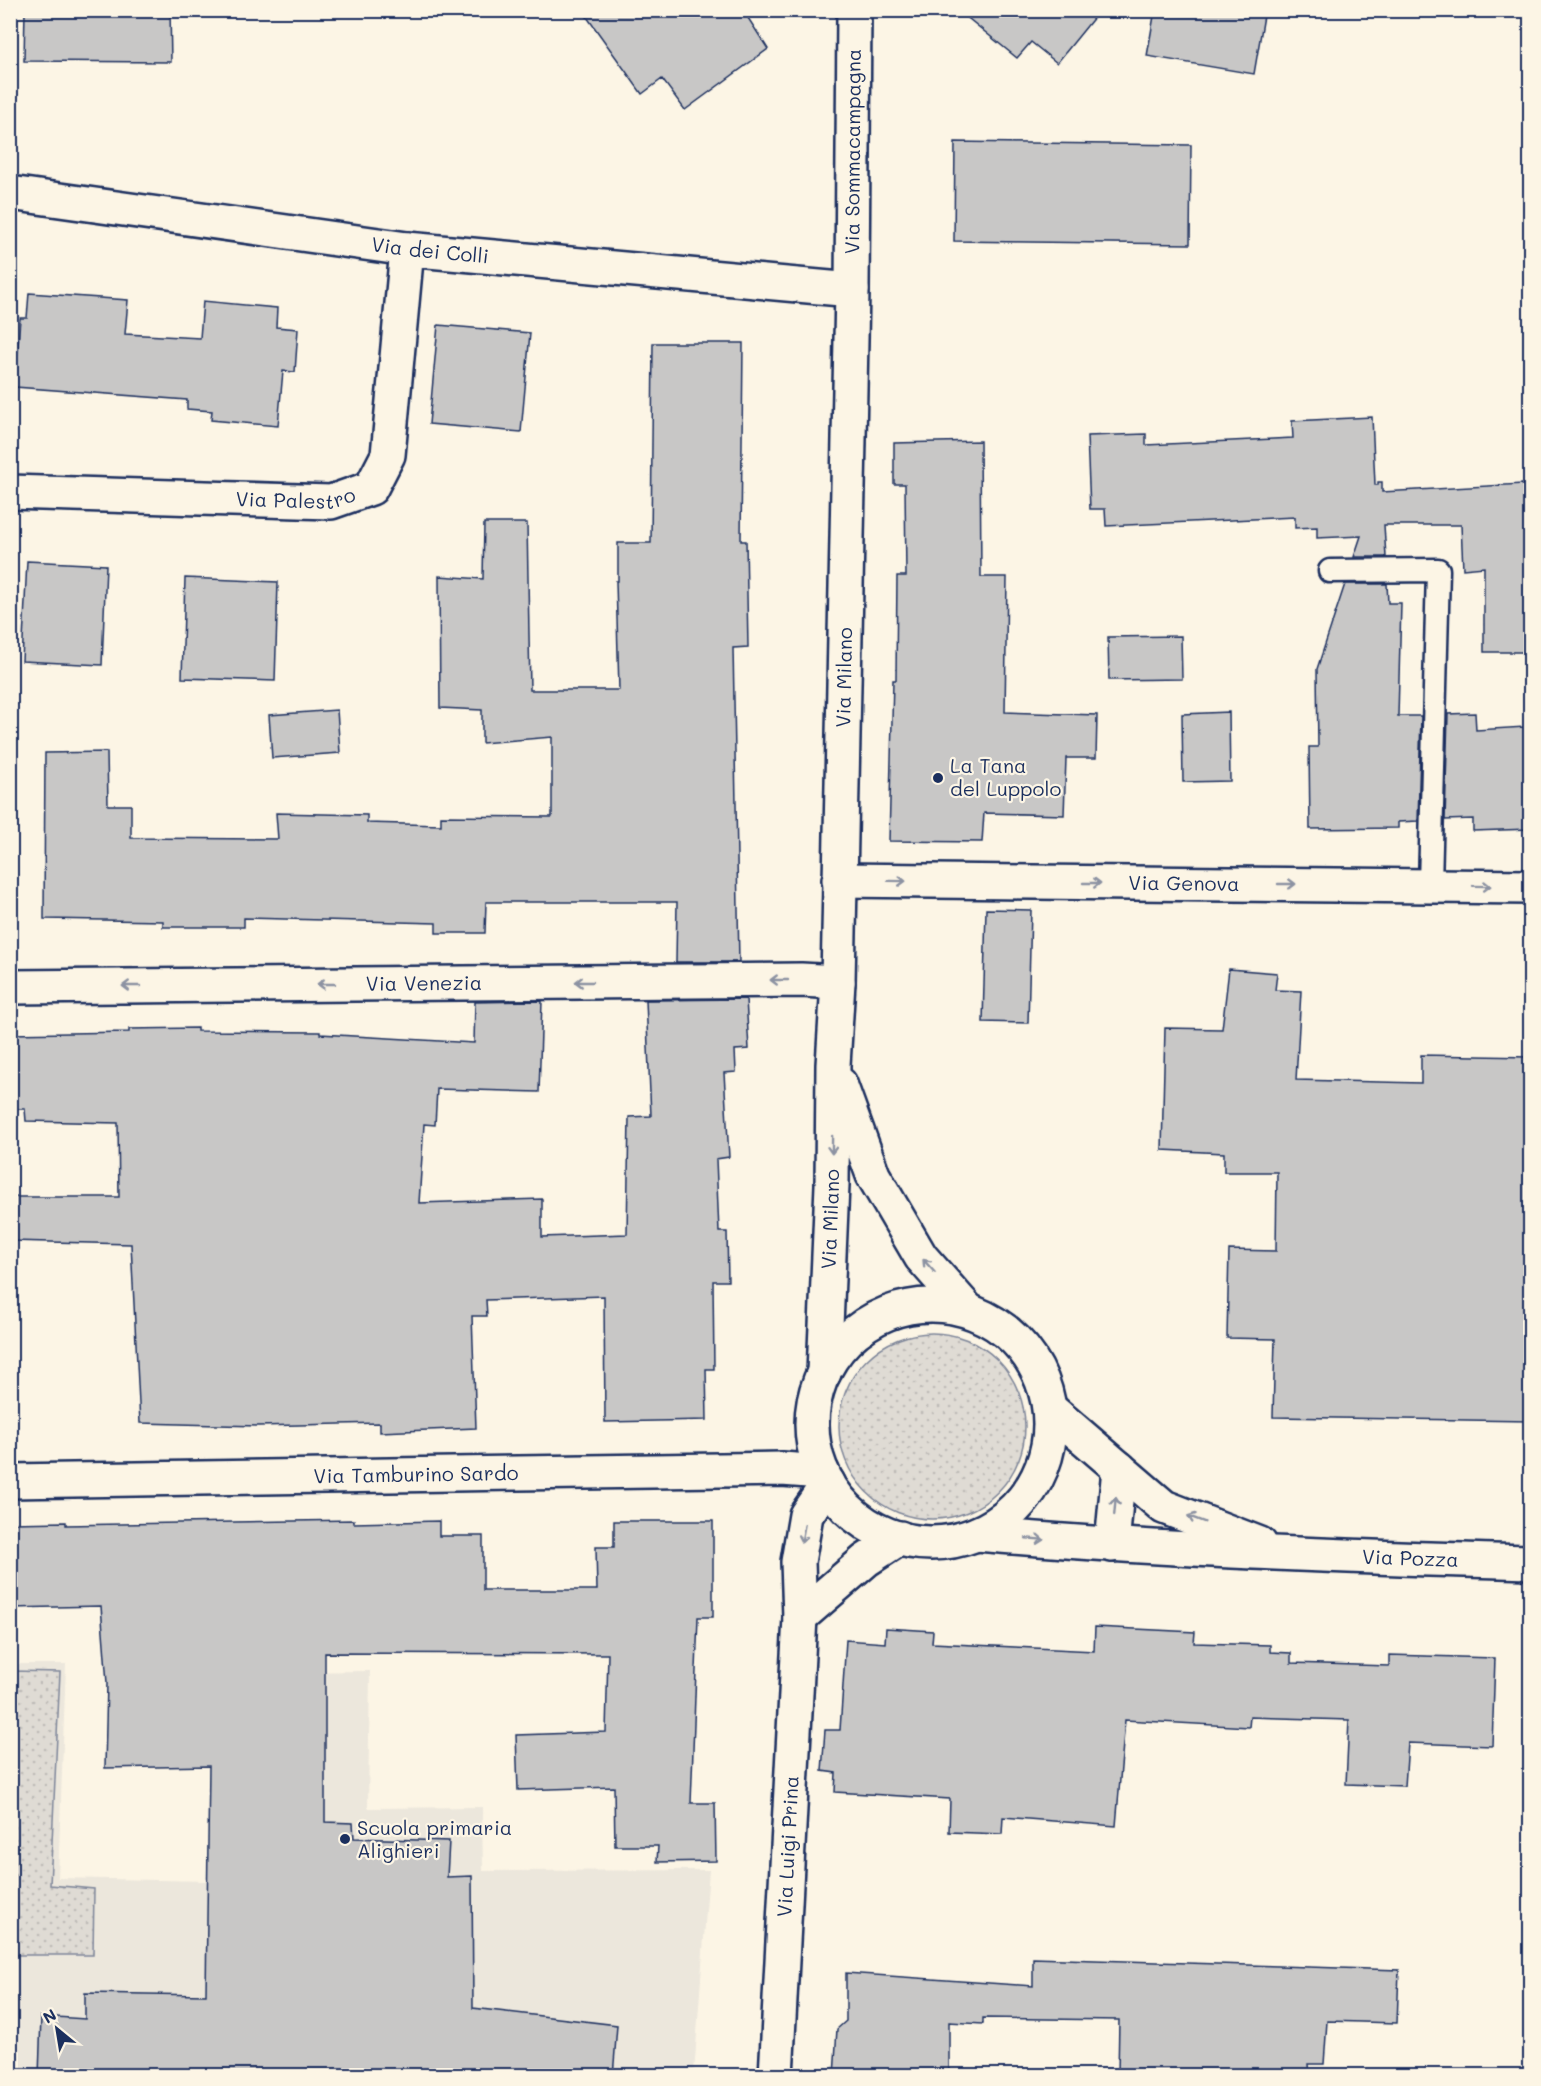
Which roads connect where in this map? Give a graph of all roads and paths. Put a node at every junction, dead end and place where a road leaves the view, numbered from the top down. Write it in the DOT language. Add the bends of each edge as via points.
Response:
graph roads {
  1 [pos="854,10"];
  2 [pos="10,193"];
  3 [pos="407,249"];
  4 [pos="852,290"];
  5 [pos="10,492"];
  6 [pos="1330,571"];
  7 [pos="839,880"];
  8 [pos="1430,885"];
  9 [pos="1530,887"];
  10 [pos="838,982"];
  11 [pos="10,987"];
  12 [pos="833,1065"];
  13 [pos="968,1310"];
  14 [pos="824,1373"];
  15 [pos="1050,1409"];
  16 [pos="1119,1468"];
  17 [pos="825,1478"];
  18 [pos="10,1481"];
  19 [pos="977,1534"];
  20 [pos="900,1538"];
  21 [pos="1112,1545"];
  22 [pos="1290,1555"];
  23 [pos="1530,1562"];
  24 [pos="800,1617"];
  25 [pos="776,2076"];
  1 -- 4 [label="street, Via Sommacampagna"];
  2 -- 3 [label="street, Via dei Colli"];
  3 -- 4 [label="street, Via dei Colli"];
  3 -- 5 [label="street, Via Palestro" via="388,455 371,488 331,502"];
  4 -- 7 [label="street, Via Milano"];
  6 -- 8 [label="lane" via="1438,570"];
  7 -- 8 [label="street, Via Genova, one-way"];
  7 -- 10 [label="street, Via Milano"];
  8 -- 9 [label="street, Via Genova, one-way"];
  10 -- 11 [label="street, Via Venezia, one-way"];
  10 -- 12 [label="street, Via Milano"];
  13 -- 12 [label="street, Via Milano, one-way" via="921,1257 873,1175"];
  12 -- 14 [label="street, Via Milano, one-way"];
  13 -- 14 [label="street, Via Pozza" via="934,1304 901,1309 869,1322 843,1344"];
  13 -- 15 [label="street, Via Pozza" via="995,1323 1018,1342 1034,1362"];
  14 -- 17 [label="street, Via Pozza" via="815,1396 812,1422"];
  15 -- 16 [label="street, Via Pozza"];
  15 -- 19 [label="street, Via Pozza" via="1049,1448 1035,1484 1010,1514"];
  21 -- 16 [label="street, one-way"];
  22 -- 16 [label="street, Via Pozza, one-way" via="1164,1508"];
  17 -- 18 [label="street, Via Tamburino Sardo" via="782,1469"];
  17 -- 20 [label="street, Via Pozza" via="854,1514 875,1529"];
  17 -- 24 [label="street, Via Luigi Prina, one-way" via="806,1515 798,1562"];
  19 -- 20 [label="street, Via Pozza" via="926,1543"];
  19 -- 21 [label="street, Via Pozza, one-way"];
  20 -- 24 [label="street" via="866,1560"];
  21 -- 22 [label="street, Via Pozza"];
  22 -- 23 [label="street, Via Pozza"];
  24 -- 25 [label="street, Via Luigi Prina"];
}
